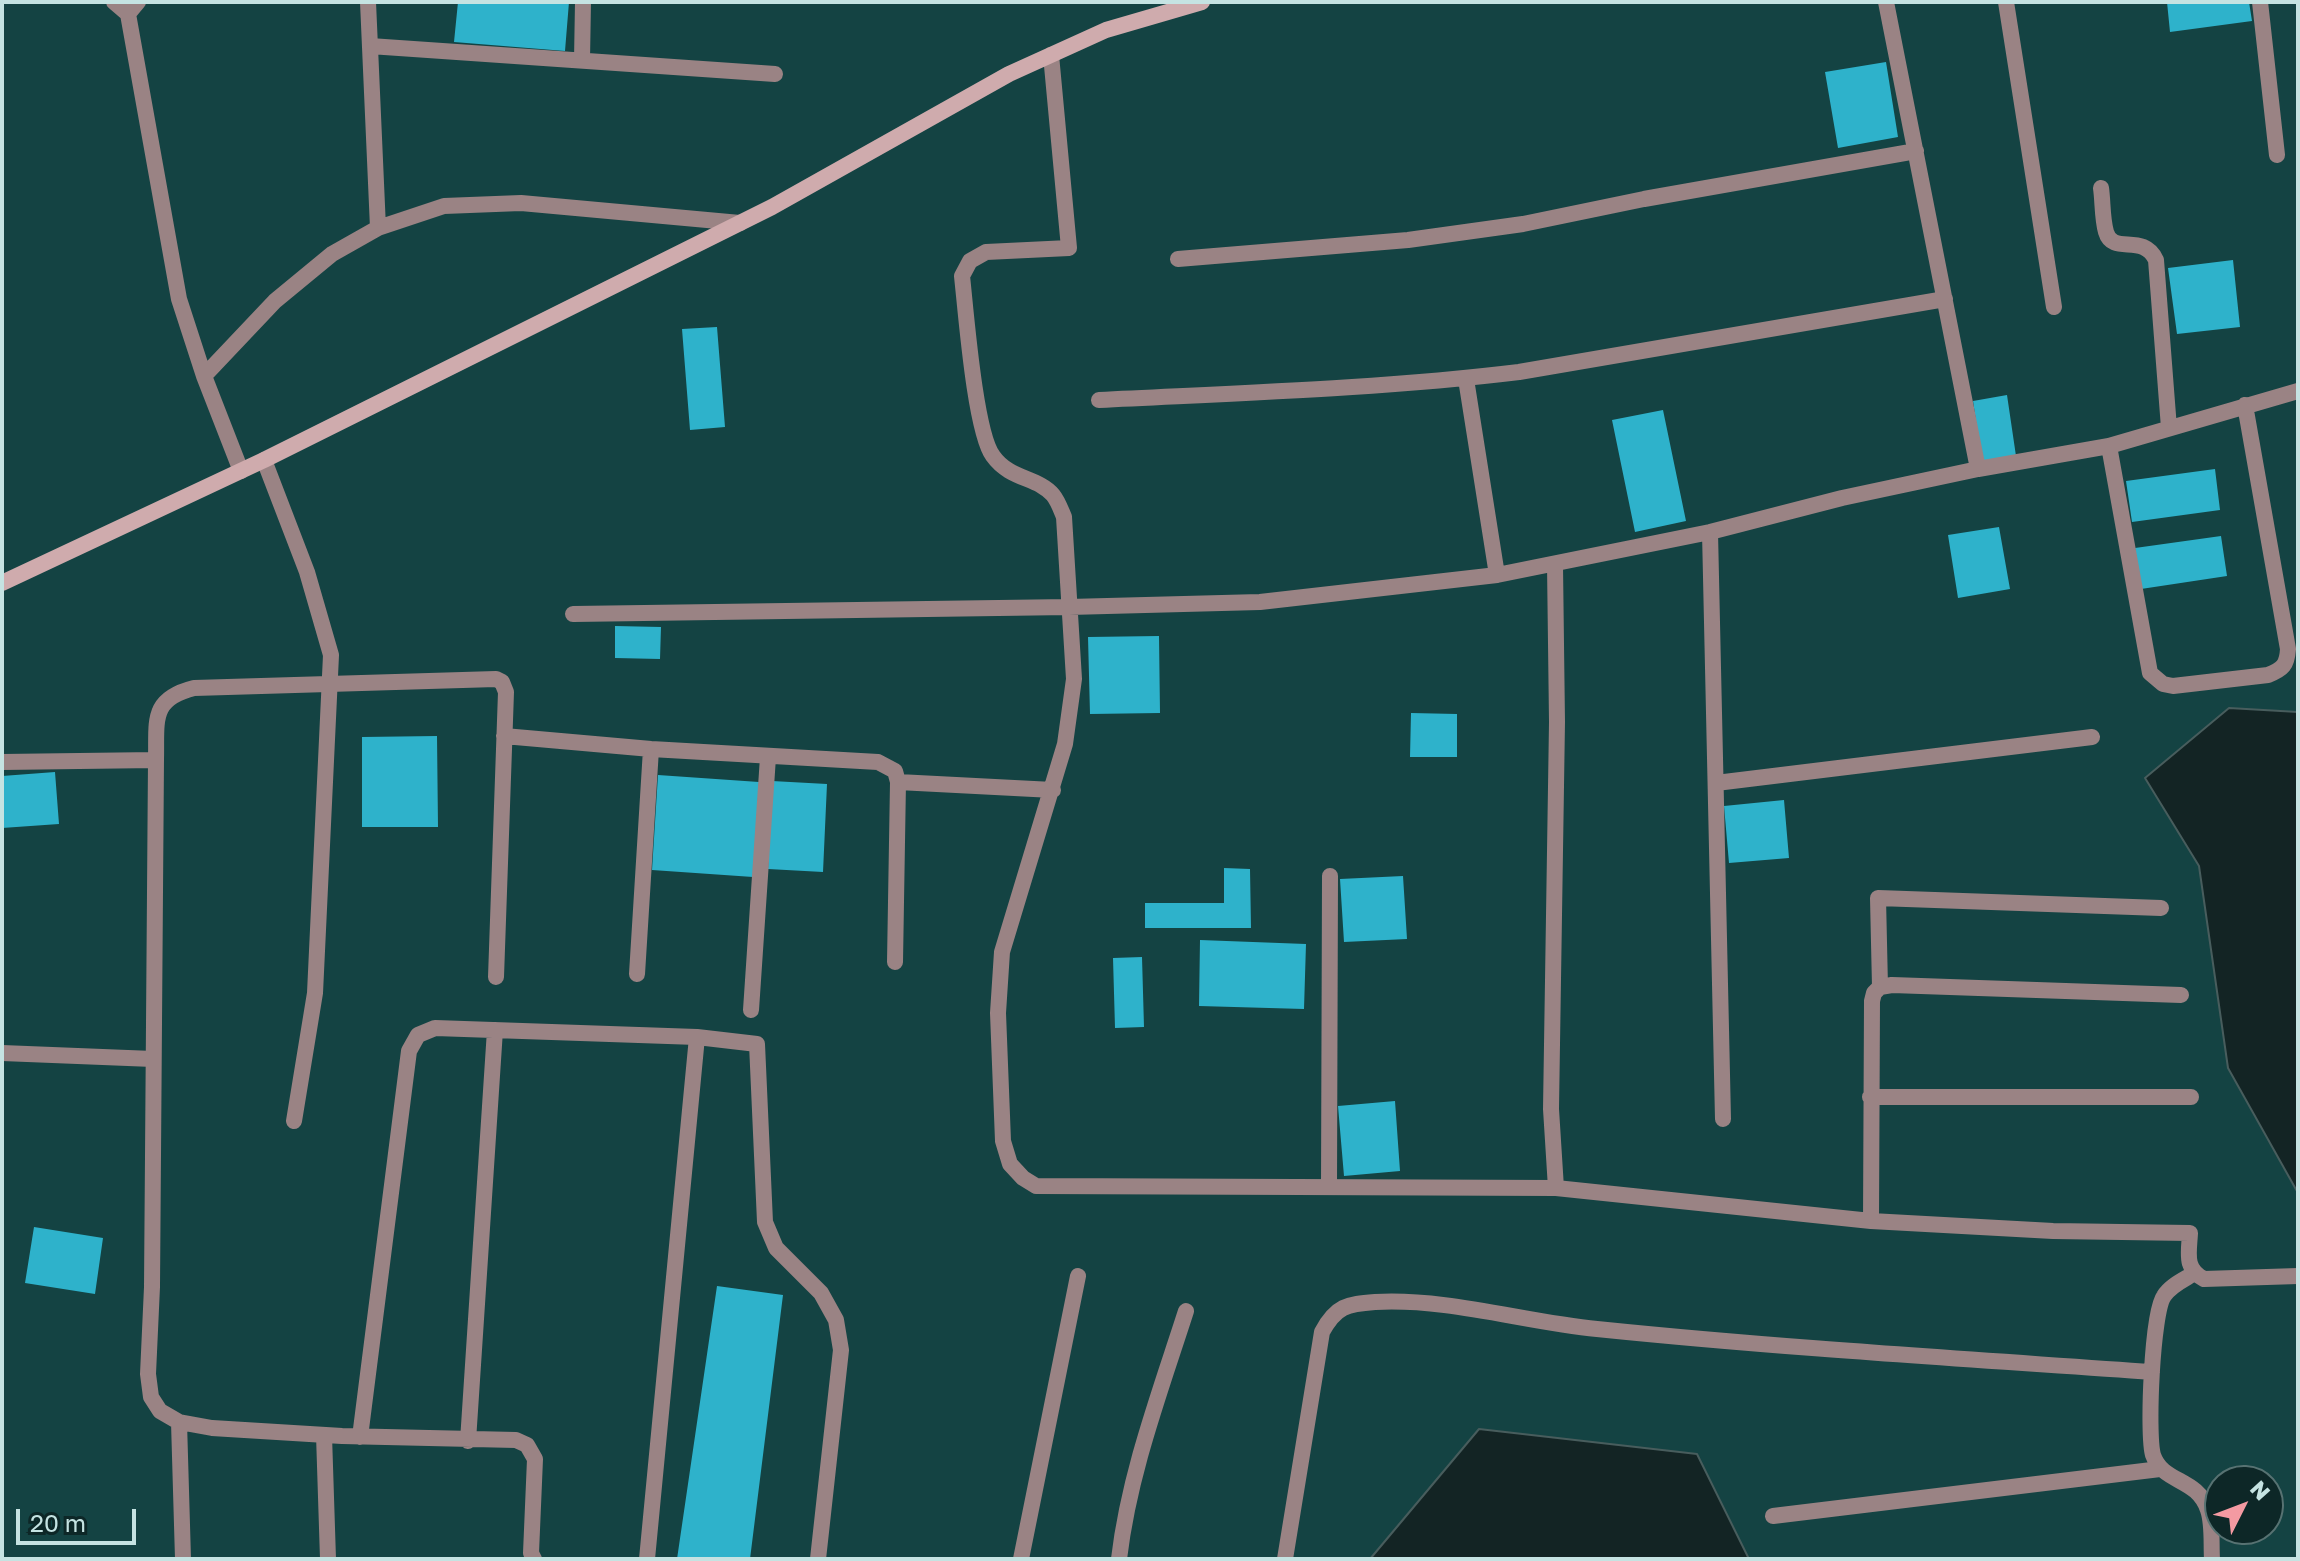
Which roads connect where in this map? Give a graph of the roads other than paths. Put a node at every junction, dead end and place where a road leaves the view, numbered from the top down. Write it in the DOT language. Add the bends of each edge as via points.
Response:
graph roads {
  1 [pos="114,2"];
  2 [pos="368,2"];
  3 [pos="583,2"];
  4 [pos="1202,2"];
  5 [pos="1886,2"];
  6 [pos="2006,2"];
  7 [pos="2260,2"];
  8 [pos="133,8"];
  9 [pos="370,46"];
  10 [pos="1051,55"];
  11 [pos="582,60"];
  12 [pos="775,74"];
  13 [pos="1916,151"];
  14 [pos="2277,155"];
  15 [pos="2101,188"];
  16 [pos="740,223"];
  17 [pos="378,228"];
  18 [pos="1178,259"];
  19 [pos="1945,299"];
  20 [pos="2054,307"];
  21 [pos="204,376"];
  22 [pos="1466,379"];
  23 [pos="2298,391"];
  24 [pos="1099,400"];
  25 [pos="2245,405"];
  26 [pos="2169,428"];
  27 [pos="2109,446"];
  28 [pos="264,460"];
  29 [pos="1978,469"];
  30 [pos="241,471"];
  31 [pos="1710,532"];
  32 [pos="1555,565"];
  33 [pos="1497,575"];
  34 [pos="2,583"];
  35 [pos="1069,607"];
  36 [pos="573,614"];
  37 [pos="329,684"];
  38 [pos="504,736"];
  39 [pos="2092,737"];
  40 [pos="651,749"];
  41 [pos="768,757"];
  42 [pos="156,760"];
  43 [pos="2,762"];
  44 [pos="898,782"];
  45 [pos="1716,783"];
  46 [pos="1053,790"];
  47 [pos="1330,876"];
  48 [pos="2161,908"];
  49 [pos="895,962"];
  50 [pos="637,974"];
  51 [pos="496,977"];
  52 [pos="1880,987"];
  53 [pos="2181,995"];
  54 [pos="751,1010"];
  55 [pos="495,1030"];
  56 [pos="697,1037"];
  57 [pos="2,1053"];
  58 [pos="153,1059"];
  59 [pos="1870,1097"];
  60 [pos="2191,1097"];
  61 [pos="1723,1119"];
  62 [pos="294,1121"];
  63 [pos="1329,1186"];
  64 [pos="1556,1188"];
  65 [pos="1871,1221"];
  66 [pos="2193,1274"];
  67 [pos="1078,1276"];
  68 [pos="2298,1276"];
  69 [pos="1186,1311"];
  70 [pos="2152,1372"];
  71 [pos="179,1422"];
  72 [pos="324,1435"];
  73 [pos="360,1437"];
  74 [pos="468,1441"];
  75 [pos="2160,1469"];
  76 [pos="1773,1516"];
  77 [pos="183,1559"];
  78 [pos="328,1559"];
  79 [pos="534,1559"];
  80 [pos="647,1559"];
  81 [pos="818,1559"];
  82 [pos="1021,1559"];
  83 [pos="1119,1559"];
  84 [pos="1285,1559"];
  85 [pos="2212,1559"];
  1 -- 8 [label="street"];
  2 -- 9 [label="street"];
  3 -- 11 [label="street"];
  4 -- 10 [label="street" via="1106,30"];
  5 -- 13 [label="street"];
  6 -- 20 [label="street"];
  7 -- 14 [label="street"];
  8 -- 21 [label="street" via="176,284"];
  9 -- 11 [label="street"];
  9 -- 17 [label="street"];
  10 -- 16 [label="street"];
  10 -- 35 [label="street" via="1069,248 986,252 970,261 962,276 982,429 991,454 1007,472 1052,494 1064,517"];
  11 -- 12 [label="street"];
  13 -- 18 [label="street" via="1523,224 1408,240"];
  13 -- 19 [label="street"];
  15 -- 26 [label="street" via="2110,240 2144,246 2156,260"];
  16 -- 17 [label="street" via="521,203 444,206"];
  16 -- 28 [label="street"];
  17 -- 21 [label="street" via="332,254 275,301"];
  19 -- 22 [label="street"];
  19 -- 29 [label="street"];
  21 -- 30 [label="street"];
  22 -- 24 [label="street"];
  22 -- 33 [label="street"];
  23 -- 25 [label="street"];
  25 -- 26 [label="street"];
  25 -- 27 [label="street" via="2288,649 2281,670 2268,675 2173,686 2150,673"];
  26 -- 27 [label="street"];
  27 -- 29 [label="street"];
  28 -- 30 [label="street"];
  28 -- 37 [label="street" via="307,572 331,655"];
  29 -- 31 [label="street"];
  30 -- 34 [label="street"];
  31 -- 32 [label="street"];
  31 -- 45 [label="street"];
  32 -- 33 [label="street"];
  32 -- 64 [label="street" via="1551,1109"];
  33 -- 35 [label="street" via="1260,602"];
  35 -- 36 [label="street"];
  35 -- 46 [label="street" via="1074,679"];
  37 -- 38 [label="street" via="496,679 506,692"];
  37 -- 42 [label="street" via="176,693 157,713"];
  37 -- 62 [label="street" via="315,993"];
  38 -- 40 [label="street"];
  38 -- 51 [label="street"];
  39 -- 45 [label="street"];
  40 -- 41 [label="street"];
  40 -- 50 [label="street"];
  41 -- 44 [label="street" via="878,762 895,771"];
  41 -- 54 [label="street"];
  42 -- 43 [label="street"];
  42 -- 58 [label="street"];
  44 -- 46 [label="street"];
  44 -- 49 [label="street"];
  45 -- 61 [label="street"];
  46 -- 63 [label="street" via="1002,952 998,1013 1003,1141 1010,1164 1036,1186"];
  47 -- 63 [label="street"];
  48 -- 52 [label="street" via="1878,898"];
  52 -- 53 [label="street"];
  52 -- 59 [label="street" via="1872,1001"];
  55 -- 56 [label="street"];
  55 -- 73 [label="street" via="435,1028 418,1035 409,1051"];
  55 -- 74 [label="street"];
  56 -- 80 [label="street"];
  56 -- 81 [label="street" via="757,1044 765,1222 776,1248 821,1293 836,1320 841,1350"];
  57 -- 58 [label="street"];
  58 -- 71 [label="street" via="148,1374 155,1404"];
  59 -- 60 [label="street"];
  59 -- 65 [label="street"];
  63 -- 64 [label="street"];
  64 -- 65 [label="street"];
  65 -- 66 [label="street" via="2190,1233"];
  66 -- 68 [label="street" via="2204,1279"];
  66 -- 70 [label="street" via="2164,1295 2156,1310"];
  67 -- 82 [label="street"];
  69 -- 83 [label="street" via="1147,1432"];
  70 -- 75 [label="street" via="2152,1453"];
  70 -- 84 [label="street" via="1594,1329 1438,1305 1348,1305 1332,1314 1322,1332"];
  71 -- 72 [label="street"];
  71 -- 77 [label="street"];
  72 -- 73 [label="street"];
  72 -- 78 [label="street"];
  73 -- 74 [label="street"];
  74 -- 79 [label="street" via="516,1440 527,1445 535,1459"];
  75 -- 76 [label="street"];
  75 -- 85 [label="street" via="2190,1484 2202,1497 2209,1512"];
}
